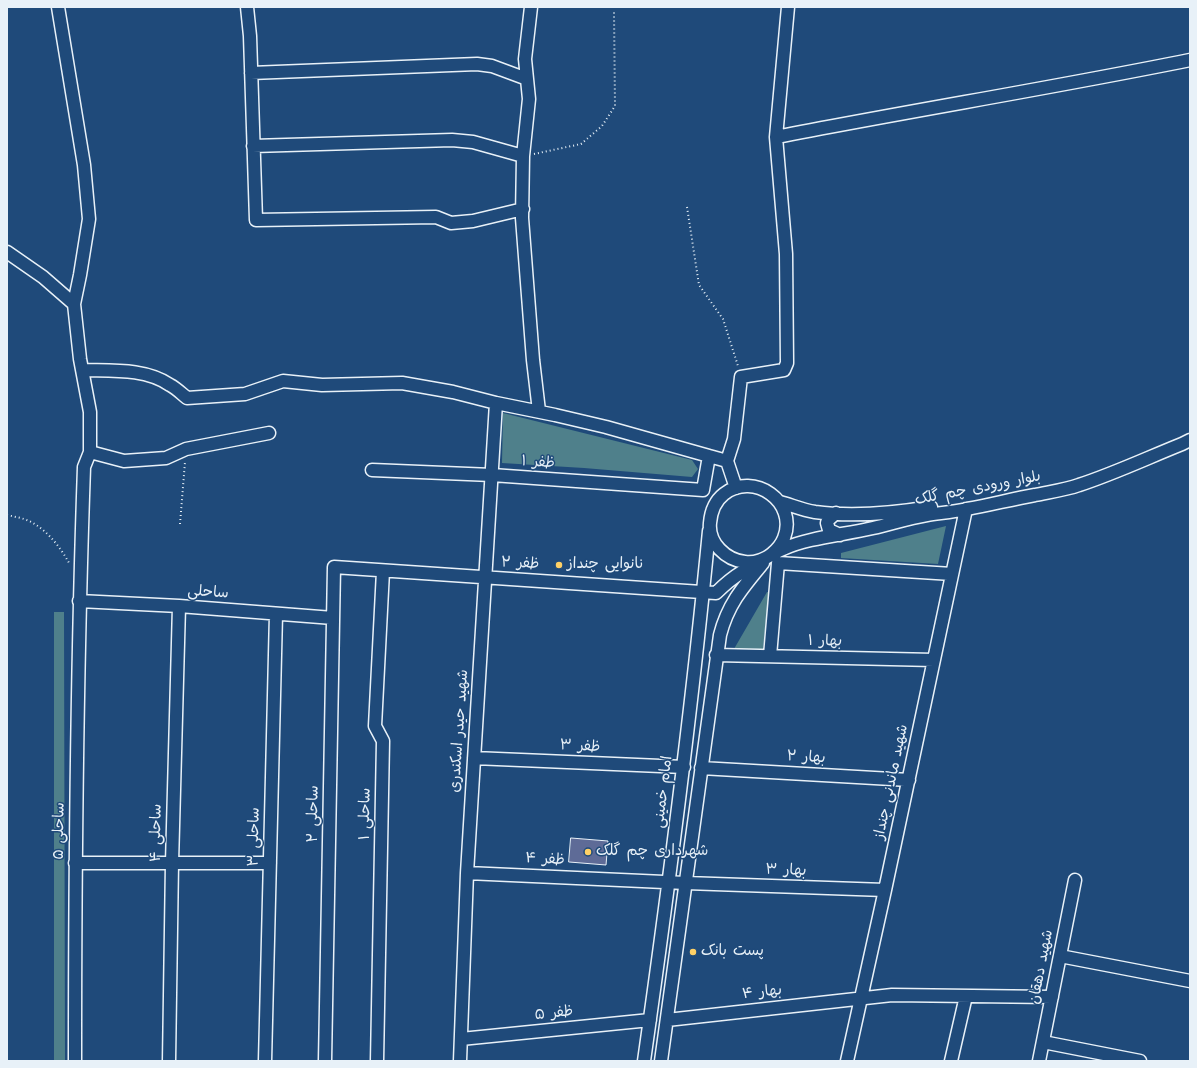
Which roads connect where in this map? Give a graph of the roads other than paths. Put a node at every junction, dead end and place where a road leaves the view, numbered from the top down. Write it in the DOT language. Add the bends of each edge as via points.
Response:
graph roads {
  1 [pos="58,7"];
  2 [pos="247,7"];
  3 [pos="531,7"];
  4 [pos="788,7"];
  5 [pos="1190,60"];
  6 [pos="251,73"];
  7 [pos="527,78"];
  8 [pos="776,137"];
  9 [pos="253,146"];
  10 [pos="523,156"];
  11 [pos="522,209"];
  12 [pos="7,252"];
  13 [pos="74,304"];
  14 [pos="82,370"];
  15 [pos="496,403"];
  16 [pos="539,411"];
  17 [pos="1190,431"];
  18 [pos="269,433"];
  19 [pos="1190,440"];
  20 [pos="90,452"];
  21 [pos="709,456"];
  22 [pos="727,461"];
  23 [pos="372,470"];
  24 [pos="492,475"];
  25 [pos="736,488"];
  26 [pos="702,490"];
  27 [pos="716,502"];
  28 [pos="780,502"];
  29 [pos="966,509"];
  30 [pos="836,513"];
  31 [pos="710,526"];
  32 [pos="840,535"];
  33 [pos="769,556"];
  34 [pos="334,567"];
  35 [pos="383,571"];
  36 [pos="952,574"];
  37 [pos="485,578"];
  38 [pos="704,592"];
  39 [pos="80,601"];
  40 [pos="179,606"];
  41 [pos="276,614"];
  42 [pos="333,618"];
  43 [pos="716,655"];
  44 [pos="770,656"];
  45 [pos="934,660"];
  46 [pos="474,758"];
  47 [pos="684,767"];
  48 [pos="701,768"];
  49 [pos="909,780"];
  50 [pos="75,863"];
  51 [pos="172,863"];
  52 [pos="270,863"];
  53 [pos="467,873"];
  54 [pos="1075,880"];
  55 [pos="670,882"];
  56 [pos="686,883"];
  57 [pos="885,890"];
  58 [pos="1060,956"];
  59 [pos="1190,981"];
  60 [pos="966,996"];
  61 [pos="1052,997"];
  62 [pos="861,998"];
  63 [pos="650,1020"];
  64 [pos="667,1020"];
  65 [pos="461,1039"];
  66 [pos="1043,1042"];
  67 [pos="76,1061"];
  68 [pos="169,1061"];
  69 [pos="265,1061"];
  70 [pos="325,1061"];
  71 [pos="377,1061"];
  72 [pos="460,1061"];
  73 [pos="644,1061"];
  74 [pos="661,1061"];
  75 [pos="847,1061"];
  76 [pos="951,1061"];
  77 [pos="1039,1061"];
  78 [pos="1140,1061"];
  1 -- 13 [label="street, ساحلی ۵" via="84,166 89,219"];
  2 -- 6 [label="street"];
  3 -- 7 [label="street" via="525,59"];
  4 -- 8 [label="street"];
  5 -- 8 [label="street"];
  6 -- 7 [label="street" via="477,64 492,66"];
  6 -- 9 [label="street"];
  7 -- 10 [label="street" via="529,99"];
  8 -- 22 [label="street" via="786,254 787,363 784,370 741,377 734,439"];
  9 -- 10 [label="street" via="452,140 473,142"];
  9 -- 11 [label="street" via="256,220 436,217 451,223 473,221"];
  10 -- 11 [label="street"];
  11 -- 16 [label="street"];
  12 -- 13 [label="street" via="43,277"];
  13 -- 14 [label="street, ساحلی ۵"];
  14 -- 15 [label="street" via="130,372 153,376 170,384 187,398 246,394 283,382 322,385 402,383"];
  14 -- 20 [label="street, ساحلی ۵" via="90,412"];
  15 -- 16 [label="street"];
  15 -- 24 [label="street, شهید حیدر اسکندری"];
  16 -- 21 [label="street"];
  17 -- 30 [label="street, بلوار ورودی چم گلک" via="1077,479 923,508"];
  18 -- 20 [label="street" via="186,448 166,458 124,461"];
  19 -- 29 [label="street, بلوار ورودی چم گلک" via="1078,486"];
  20 -- 39 [label="street, ساحلی ۵" via="84,467"];
  21 -- 22 [label="street"];
  21 -- 26 [label="street"];
  22 -- 25 [label="street"];
  23 -- 24 [label="street, ظفر ۱"];
  24 -- 26 [label="street, ظفر ۱"];
  24 -- 37 [label="street, شهید حیدر اسکندری"];
  25 -- 27 [label="street"];
  25 -- 28 [label="street" via="760,487"];
  26 -- 27 [label="street"];
  27 -- 31 [label="street"];
  28 -- 30 [label="street, بلوار ورودی چم گلک" via="813,511"];
  28 -- 33 [label="street" via="786,519 784,537 778,548"];
  29 -- 32 [label="street, بلوار ورودی چم گلک" via="925,515"];
  29 -- 36 [label="street, شهید ماندنی چنداز"];
  30 -- 32 [label="street" via="828,520 828,527"];
  31 -- 33 [label="street" via="717,548 731,558 747,562"];
  31 -- 38 [label="street, امام خمینی"];
  32 -- 33 [label="street, بلوار ورودی چم گلک" via="808,540"];
  33 -- 38 [label="street, ظفر ۲" via="742,572 716,593"];
  33 -- 43 [label="street" via="730,607 722,627"];
  34 -- 35 [label="street, ظفر ۲"];
  34 -- 42 [label="street, ساحلی ۲"];
  35 -- 37 [label="street, ظفر ۲"];
  35 -- 71 [label="street, ساحلی ۱" via="375,726 383,741"];
  36 -- 44 [label="street" via="778,564"];
  36 -- 45 [label="street, شهید ماندنی چنداز"];
  37 -- 38 [label="street, ظفر ۲"];
  37 -- 46 [label="street, شهید حیدر اسکندری"];
  38 -- 47 [label="street, امام خمینی"];
  39 -- 40 [label="street, ساحلی"];
  39 -- 50 [label="street, ساحلی ۵"];
  40 -- 41 [label="street, ساحلی"];
  40 -- 51 [label="street, ساحلی ۴"];
  41 -- 42 [label="street, ساحلی"];
  41 -- 52 [label="street, ساحلی ۳"];
  42 -- 70 [label="street, ساحلی ۲"];
  43 -- 44 [label="street, بهار ۱"];
  43 -- 48 [label="street"];
  44 -- 45 [label="street, بهار ۱"];
  45 -- 49 [label="street, شهید ماندنی چنداز"];
  46 -- 47 [label="street, ظفر ۳"];
  46 -- 53 [label="street, شهید حیدر اسکندری"];
  47 -- 55 [label="street, امام خمینی"];
  48 -- 49 [label="street, بهار ۲"];
  48 -- 56 [label="street"];
  49 -- 57 [label="street, شهید ماندنی چنداز"];
  50 -- 51 [label="street"];
  50 -- 67 [label="street, ساحلی ۵"];
  51 -- 52 [label="street"];
  51 -- 68 [label="street, ساحلی ۴"];
  52 -- 69 [label="street, ساحلی ۳"];
  53 -- 55 [label="street, ظفر ۴"];
  53 -- 65 [label="street, شهید حیدر اسکندری"];
  54 -- 58 [label="street, شهید دهقان"];
  55 -- 56 [label="street, ظفر ۴"];
  55 -- 63 [label="street, امام خمینی"];
  56 -- 57 [label="street, بهار ۳"];
  56 -- 64 [label="street"];
  57 -- 62 [label="street, شهید ماندنی چنداز"];
  58 -- 59 [label="street"];
  58 -- 61 [label="street, شهید دهقان"];
  60 -- 61 [label="street, بهار ۴"];
  60 -- 62 [label="street, بهار ۴" via="892,995"];
  60 -- 76 [label="street"];
  61 -- 66 [label="street, شهید دهقان"];
  62 -- 64 [label="street, بهار ۴"];
  62 -- 75 [label="street, شهید ماندنی چنداز"];
  63 -- 65 [label="street, ظفر ۵"];
  63 -- 73 [label="street, امام خمینی"];
  64 -- 74 [label="street"];
  65 -- 72 [label="street, شهید حیدر اسکندری"];
  66 -- 77 [label="street, شهید دهقان"];
  66 -- 78 [label="street"];
}
